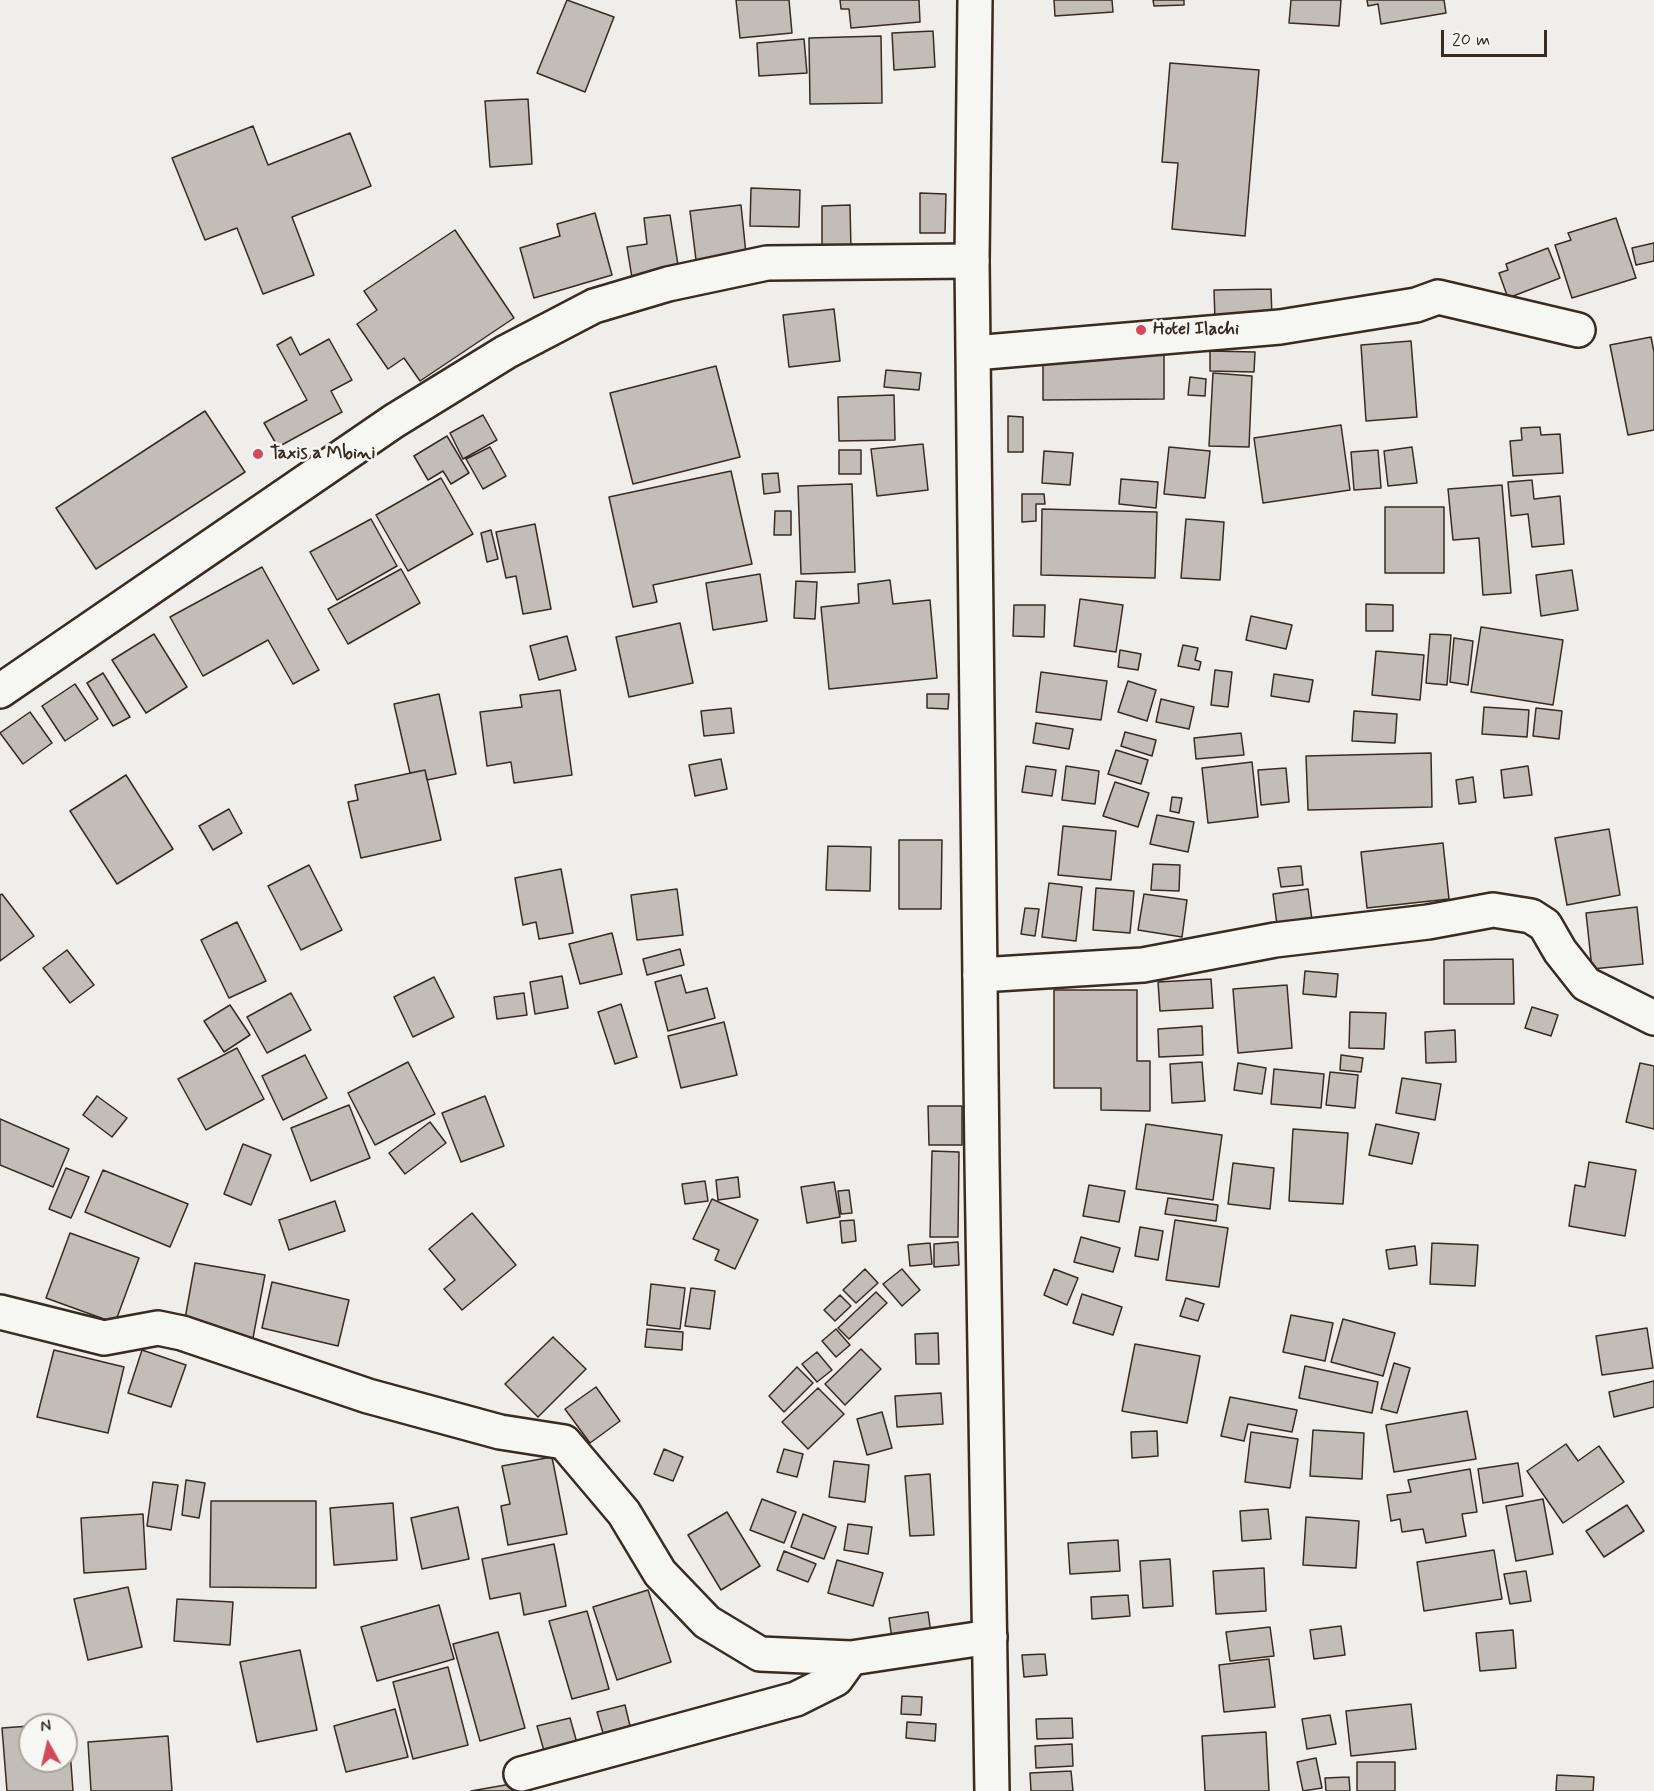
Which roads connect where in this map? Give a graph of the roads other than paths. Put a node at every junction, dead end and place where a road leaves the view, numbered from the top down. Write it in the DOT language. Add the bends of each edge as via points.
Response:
graph roads {
  1 [pos="975,0"];
  2 [pos="972,261"];
  3 [pos="1578,330"];
  4 [pos="974,352"];
  5 [pos="0,691"];
  6 [pos="980,975"];
  7 [pos="1654,1018"];
  8 [pos="0,1312"];
  9 [pos="990,1637"];
  10 [pos="851,1658"];
  11 [pos="521,1774"];
  12 [pos="992,1791"];
  1 -- 2 [label="street"];
  2 -- 4 [label="street"];
  2 -- 5 [label="street" via="767,263 668,284 594,306 506,352 394,421"];
  3 -- 4 [label="street" via="1438,297 1280,327"];
  4 -- 6 [label="street"];
  6 -- 7 [label="street" via="1143,965 1275,940 1428,922 1493,910 1531,915 1545,925 1586,984"];
  6 -- 9 [label="street"];
  8 -- 10 [label="street" via="104,1338 158,1328 182,1333 368,1396 500,1432 564,1442 624,1512 660,1573 707,1622 760,1654"];
  9 -- 10 [label="street"];
  9 -- 12 [label="street"];
  10 -- 11 [label="street" via="836,1679 796,1699"];
}
